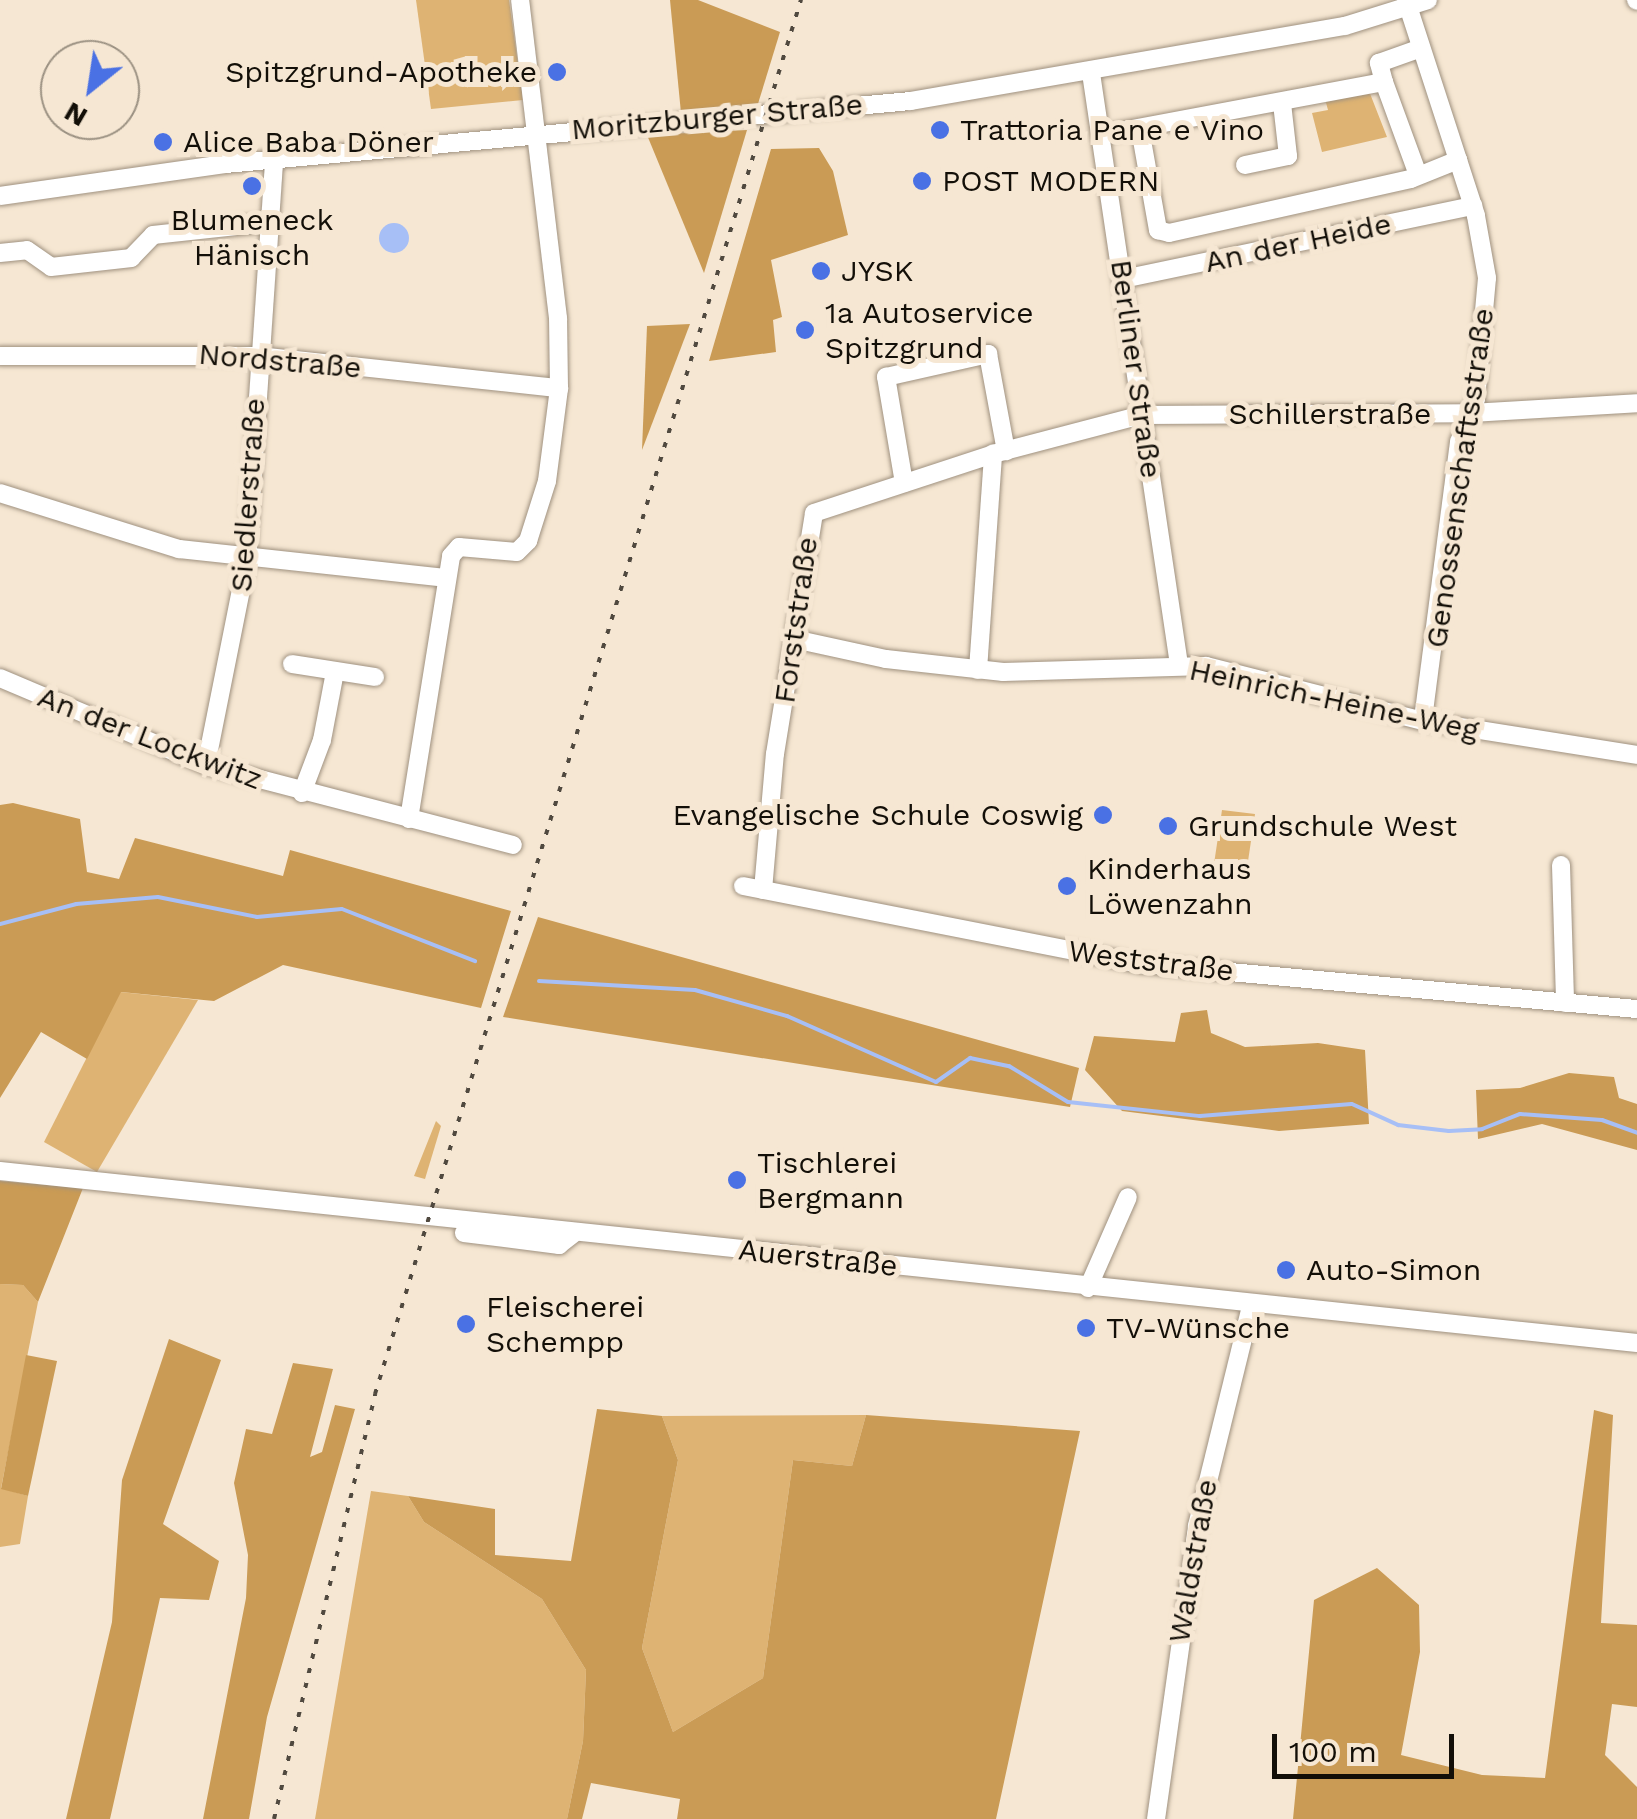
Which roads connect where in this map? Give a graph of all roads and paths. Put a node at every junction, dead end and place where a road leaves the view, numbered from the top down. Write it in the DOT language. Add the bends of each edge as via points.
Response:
graph roads {
  1 [pos="520,0"];
  2 [pos="1415,2"];
  3 [pos="1418,49"];
  4 [pos="1091,72"];
  5 [pos="1384,82"];
  6 [pos="1282,103"];
  7 [pos="1140,130"];
  8 [pos="534,132"];
  9 [pos="1100,135"];
  10 [pos="274,160"];
  11 [pos="1458,160"];
  12 [pos="1244,165"];
  13 [pos="1417,172"];
  14 [pos="0,185"];
  15 [pos="0,196"];
  16 [pos="1473,206"];
  17 [pos="273,222"];
  18 [pos="0,253"];
  19 [pos="1123,279"];
  20 [pos="0,356"];
  21 [pos="258,356"];
  22 [pos="559,388"];
  23 [pos="1637,403"];
  24 [pos="1471,413"];
  25 [pos="1142,415"];
  26 [pos="1000,452"];
  27 [pos="904,482"];
  28 [pos="0,493"];
  29 [pos="247,559"];
  30 [pos="444,578"];
  31 [pos="794,639"];
  32 [pos="292,664"];
  33 [pos="1179,666"];
  34 [pos="978,670"];
  35 [pos="335,672"];
  36 [pos="375,676"];
  37 [pos="0,678"];
  38 [pos="1423,721"];
  39 [pos="1637,755"];
  40 [pos="206,765"];
  41 [pos="302,793"];
  42 [pos="409,819"];
  43 [pos="513,845"];
  44 [pos="1561,864"];
  45 [pos="742,886"];
  46 [pos="763,890"];
  47 [pos="1565,1003"];
  48 [pos="1637,1009"];
  49 [pos="0,1171"];
  50 [pos="1128,1196"];
  51 [pos="464,1232"];
  52 [pos="573,1234"];
  53 [pos="1088,1288"];
  54 [pos="1251,1306"];
  55 [pos="1637,1343"];
  56 [pos="1156,1819"];
  1 -- 8 [label="street"];
  2 -- 3 [label="street, Genossenschaftsstraße"];
  2 -- 4 [label="street, Moritzburger Straße" via="1345,26"];
  3 -- 5 [label="street" via="1379,63"];
  3 -- 11 [label="street, Genossenschaftsstraße"];
  4 -- 8 [label="street, Moritzburger Straße" via="910,101"];
  4 -- 9 [label="street, Berliner Straße"];
  5 -- 6 [label="street"];
  5 -- 13 [label="street"];
  6 -- 7 [label="street"];
  6 -- 12 [label="street" via="1288,156"];
  7 -- 9 [label="street"];
  7 -- 13 [label="street" via="1158,230 1169,233"];
  8 -- 10 [label="street, Moritzburger Straße"];
  8 -- 22 [label="street" via="558,318"];
  9 -- 19 [label="street, Berliner Straße"];
  10 -- 15 [label="street, Moritzburger Straße"];
  10 -- 17 [label="street, Siedlerstraße"];
  11 -- 13 [label="street"];
  11 -- 16 [label="street, Genossenschaftsstraße"];
  14 -- 15 [label="street"];
  16 -- 19 [label="street, An der Heide"];
  16 -- 24 [label="street, Genossenschaftsstraße" via="1487,290"];
  17 -- 18 [label="street" via="153,235 132,258 51,267 27,250"];
  17 -- 21 [label="street, Siedlerstraße"];
  19 -- 25 [label="street, Berliner Straße"];
  20 -- 21 [label="street, Nordstraße"];
  21 -- 22 [label="street, Nordstraße"];
  21 -- 29 [label="street, Siedlerstraße"];
  22 -- 30 [label="street" via="546,481 528,542 517,552 459,547"];
  23 -- 24 [label="street, Schillerstraße"];
  24 -- 25 [label="street, Schillerstraße"];
  24 -- 38 [label="street, Genossenschaftsstraße" via="1459,442"];
  25 -- 26 [label="street, Forststraße"];
  25 -- 33 [label="street, Berliner Straße"];
  26 -- 27 [label="street, Forststraße"];
  26 -- 27 [label="street" via="988,354 886,377"];
  26 -- 34 [label="street"];
  27 -- 31 [label="street, Forststraße" via="814,512"];
  28 -- 29 [label="street" via="178,549"];
  29 -- 30 [label="street"];
  29 -- 40 [label="street, Siedlerstraße"];
  30 -- 42 [label="street"];
  31 -- 34 [label="street, Heinrich-Heine-Weg"];
  31 -- 46 [label="street, Forststraße"];
  32 -- 35 [label="street"];
  33 -- 34 [label="street, Heinrich-Heine-Weg" via="1098,673"];
  33 -- 38 [label="street, Heinrich-Heine-Weg" via="1206,666"];
  35 -- 36 [label="street"];
  35 -- 41 [label="street, An der Lockwitz" via="322,740"];
  37 -- 40 [label="street, An der Lockwitz"];
  38 -- 39 [label="street, Heinrich-Heine-Weg"];
  40 -- 41 [label="street, An der Lockwitz"];
  41 -- 42 [label="street, An der Lockwitz"];
  42 -- 43 [label="street, An der Lockwitz"];
  44 -- 47 [label="street"];
  45 -- 46 [label="street, Weststraße"];
  46 -- 47 [label="street, Weststraße" via="1142,964"];
  47 -- 48 [label="street, Weststraße"];
  49 -- 52 [label="street, Auerstraße"];
  50 -- 53 [label="street"];
  51 -- 52 [label="street" via="559,1244"];
  52 -- 53 [label="street, Auerstraße"];
  53 -- 54 [label="street, Auerstraße"];
  54 -- 55 [label="street, Auerstraße"];
  54 -- 56 [label="street, Waldstraße" via="1197,1526"];
}
